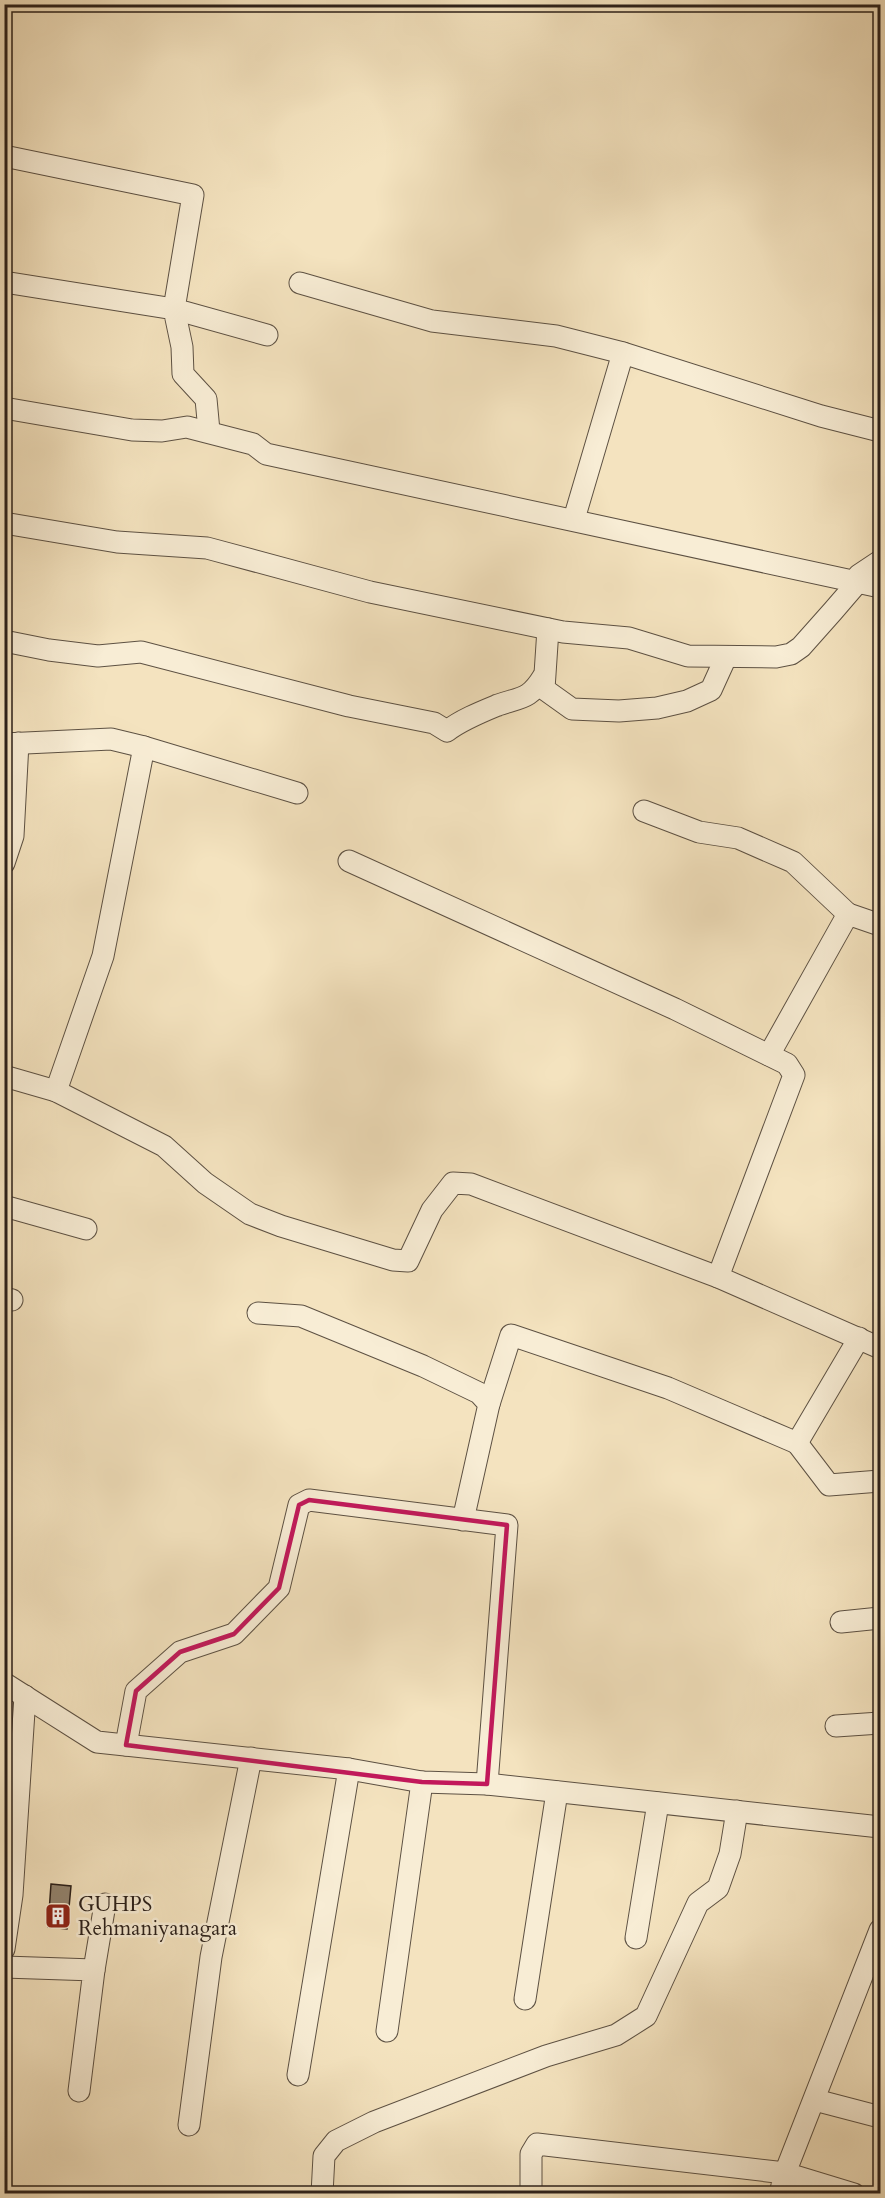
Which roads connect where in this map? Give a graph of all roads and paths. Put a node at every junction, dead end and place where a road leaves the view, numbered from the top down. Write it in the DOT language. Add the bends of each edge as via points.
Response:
graph roads {
  1 [pos="4,156"];
  2 [pos="4,282"];
  3 [pos="300,283"];
  4 [pos="174,309"];
  5 [pos="267,336"];
  6 [pos="622,353"];
  7 [pos="4,408"];
  8 [pos="209,431"];
  9 [pos="880,431"];
  10 [pos="574,519"];
  11 [pos="4,523"];
  12 [pos="880,561"];
  13 [pos="858,582"];
  14 [pos="880,587"];
  15 [pos="548,629"];
  16 [pos="4,640"];
  17 [pos="726,657"];
  18 [pos="543,677"];
  19 [pos="11,744"];
  20 [pos="144,747"];
  21 [pos="297,793"];
  22 [pos="644,811"];
  23 [pos="349,861"];
  24 [pos="4,863"];
  25 [pos="848,914"];
  26 [pos="880,924"];
  27 [pos="769,1055"];
  28 [pos="4,1076"];
  29 [pos="56,1091"];
  30 [pos="4,1206"];
  31 [pos="86,1229"];
  32 [pos="718,1277"];
  33 [pos="258,1313"];
  34 [pos="859,1338"];
  35 [pos="880,1348"];
  36 [pos="489,1404"];
  37 [pos="797,1443"];
  38 [pos="880,1481"];
  39 [pos="463,1520"];
  40 [pos="880,1618"];
  41 [pos="841,1622"];
  42 [pos="4,1683"];
  43 [pos="25,1696"];
  44 [pos="880,1723"];
  45 [pos="836,1726"];
  46 [pos="126,1745"];
  47 [pos="251,1758"];
  48 [pos="349,1769"];
  49 [pos="422,1782"];
  50 [pos="487,1784"];
  51 [pos="557,1792"];
  52 [pos="658,1803"];
  53 [pos="737,1811"];
  54 [pos="880,1827"];
  55 [pos="105,1904"];
  56 [pos="880,1930"];
  57 [pos="636,1938"];
  58 [pos="4,1949"];
  59 [pos="4,1967"];
  60 [pos="94,1971"];
  61 [pos="525,1999"];
  62 [pos="387,2031"];
  63 [pos="298,2075"];
  64 [pos="79,2091"];
  65 [pos="815,2100"];
  66 [pos="880,2117"];
  67 [pos="189,2125"];
  68 [pos="782,2183"];
  69 [pos="322,2193"];
  70 [pos="531,2193"];
  71 [pos="854,2193"];
  1 -- 4 [label="street" via="193,195"];
  2 -- 4 [label="street"];
  3 -- 6 [label="street" via="432,321 556,336"];
  4 -- 5 [label="street"];
  4 -- 8 [label="street" via="183,374 206,399"];
  6 -- 9 [label="street"];
  6 -- 10 [label="street"];
  7 -- 8 [label="street" via="132,430 187,427"];
  8 -- 10 [label="street" via="253,444 266,454"];
  10 -- 13 [label="street"];
  11 -- 15 [label="street" via="117,542 207,548 370,592"];
  12 -- 13 [label="street" via="859,575"];
  13 -- 14 [label="street"];
  13 -- 17 [label="street" via="791,654"];
  15 -- 17 [label="street" via="629,638 688,656"];
  15 -- 18 [label="street"];
  16 -- 18 [label="street" via="98,656 141,652 349,706 434,723 447,731 498,705 521,700 535,691"];
  17 -- 18 [label="street" via="711,690 657,708 572,709 544,689"];
  19 -- 20 [label="street" via="111,739"];
  19 -- 24 [label="street" via="13,836"];
  20 -- 21 [label="street"];
  20 -- 29 [label="street" via="103,956"];
  22 -- 25 [label="street" via="699,832 738,838 793,862"];
  23 -- 27 [label="street"];
  25 -- 26 [label="street"];
  25 -- 27 [label="street"];
  27 -- 32 [label="street" via="787,1064 794,1075"];
  28 -- 29 [label="street"];
  29 -- 32 [label="street" via="164,1146 205,1183 250,1214 393,1260 408,1261 432,1210 453,1183 471,1184"];
  30 -- 31 [label="street"];
  32 -- 34 [label="street"];
  33 -- 36 [label="street" via="301,1316 479,1393"];
  34 -- 35 [label="street"];
  34 -- 37 [label="street"];
  36 -- 37 [label="street" via="511,1335 668,1388"];
  36 -- 39 [label="street"];
  37 -- 38 [label="street" via="829,1485"];
  39 -- 46 [label="street" via="309,1500 299,1505 279,1588 234,1634 180,1652 136,1691"];
  39 -- 50 [label="street" via="507,1525"];
  40 -- 41 [label="street"];
  42 -- 43 [label="street"];
  43 -- 46 [label="street" via="98,1742"];
  43 -- 58 [label="street" via="12,1895"];
  44 -- 45 [label="street"];
  46 -- 47 [label="street"];
  47 -- 48 [label="street"];
  47 -- 67 [label="street" via="211,1957"];
  48 -- 49 [label="street"];
  48 -- 63 [label="street"];
  49 -- 50 [label="street"];
  49 -- 62 [label="street"];
  50 -- 51 [label="street"];
  51 -- 52 [label="street"];
  51 -- 61 [label="street"];
  52 -- 53 [label="street"];
  52 -- 57 [label="street"];
  53 -- 54 [label="street"];
  53 -- 69 [label="street" via="730,1854 718,1888 698,1903 646,2016 616,2035 546,2056 374,2122 336,2141 324,2156"];
  55 -- 60 [label="street"];
  56 -- 65 [label="street"];
  59 -- 60 [label="street"];
  60 -- 64 [label="street"];
  65 -- 66 [label="street"];
  65 -- 68 [label="street"];
  68 -- 70 [label="street" via="537,2144 531,2154"];
  68 -- 71 [label="street"];
}
